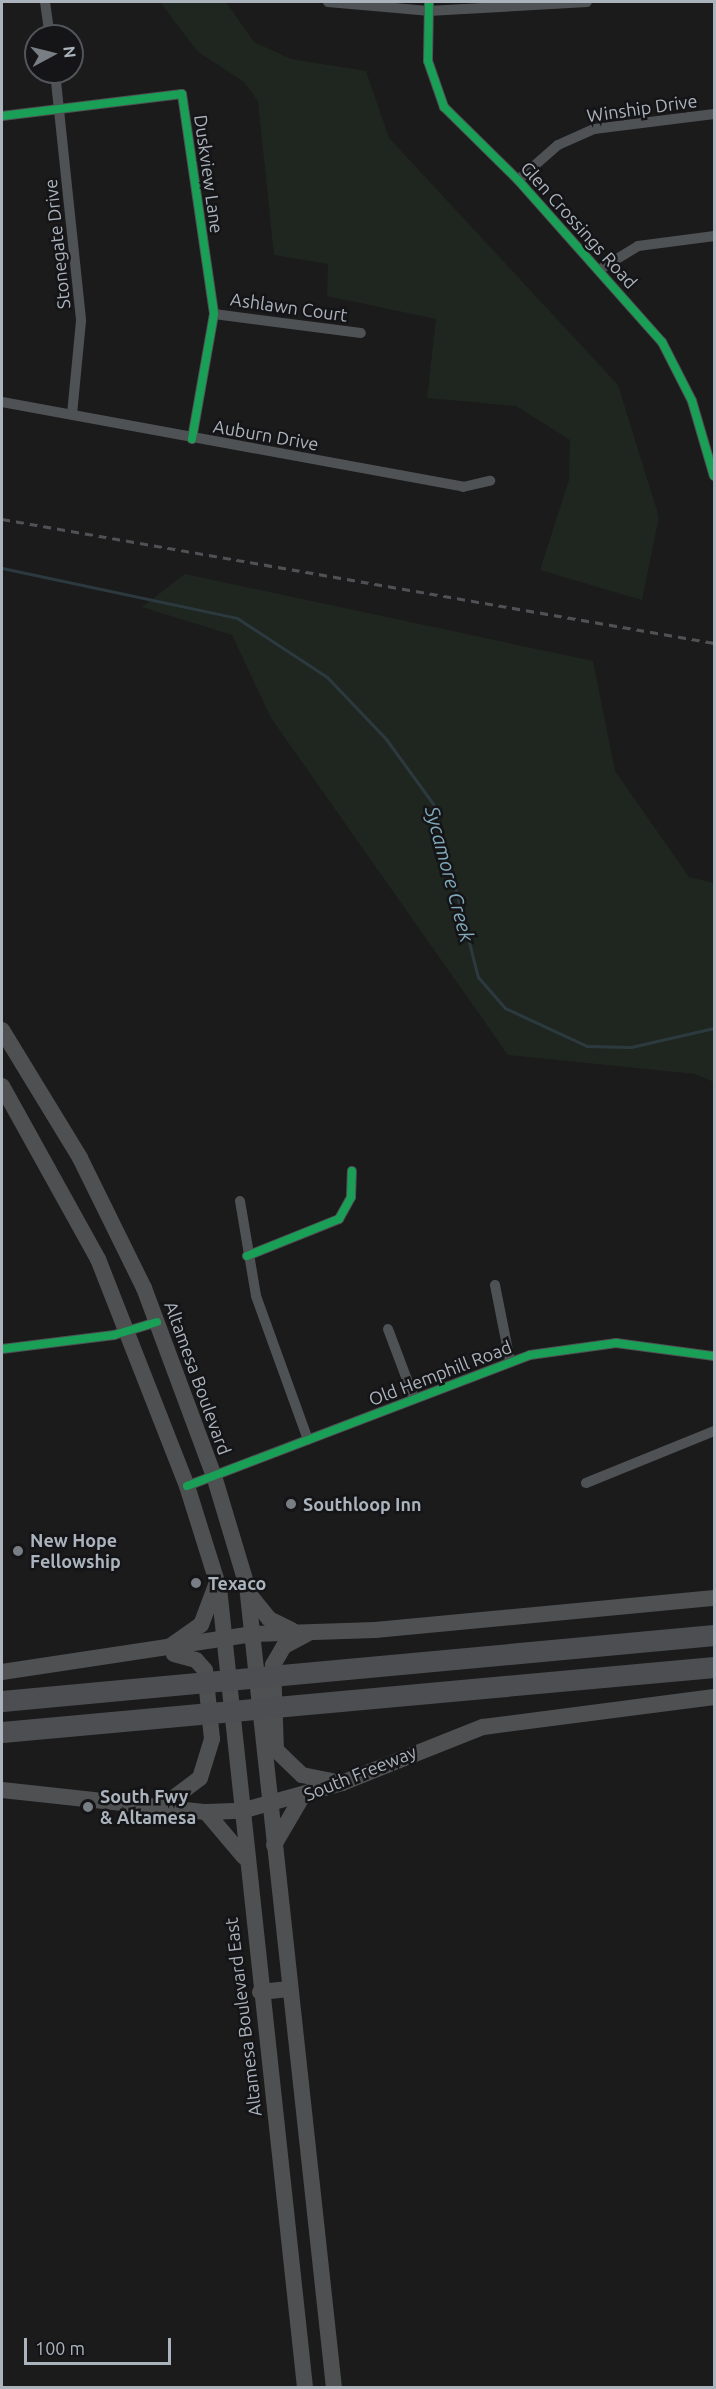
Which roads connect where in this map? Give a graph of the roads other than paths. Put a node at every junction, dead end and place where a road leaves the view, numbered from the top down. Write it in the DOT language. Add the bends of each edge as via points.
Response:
graph roads {
  1 [pos="45,2"];
  2 [pos="328,2"];
  3 [pos="587,2"];
  4 [pos="428,6"];
  5 [pos="48,24"];
  6 [pos="57,84"];
  7 [pos="60,108"];
  8 [pos="714,114"];
  9 [pos="2,116"];
  10 [pos="518,180"];
  11 [pos="714,236"];
  12 [pos="599,270"];
  13 [pos="214,314"];
  14 [pos="361,333"];
  15 [pos="2,402"];
  16 [pos="72,414"];
  17 [pos="192,439"];
  18 [pos="714,476"];
  19 [pos="490,481"];
  20 [pos="2,1030"];
  21 [pos="2,1086"];
  22 [pos="352,1171"];
  23 [pos="240,1201"];
  24 [pos="247,1256"];
  25 [pos="495,1286"];
  26 [pos="157,1322"];
  27 [pos="388,1329"];
  28 [pos="129,1331"];
  29 [pos="2,1349"];
  30 [pos="714,1356"];
  31 [pos="510,1361"];
  32 [pos="414,1398"];
  33 [pos="714,1431"];
  34 [pos="308,1440"];
  35 [pos="214,1476"];
  36 [pos="586,1483"];
  37 [pos="187,1486"];
  38 [pos="217,1582"];
  39 [pos="248,1593"];
  40 [pos="714,1598"];
  41 [pos="323,1631"];
  42 [pos="296,1632"];
  43 [pos="254,1634"];
  44 [pos="714,1635"];
  45 [pos="227,1641"];
  46 [pos="161,1652"];
  47 [pos="714,1667"];
  48 [pos="2,1672"];
  49 [pos="714,1697"];
  50 [pos="2,1701"];
  51 [pos="2,1732"];
  52 [pos="342,1783"];
  53 [pos="2,1790"];
  54 [pos="302,1797"];
  55 [pos="164,1805"];
  56 [pos="269,1806"];
  57 [pos="241,1811"];
  58 [pos="206,1812"];
  59 [pos="273,1846"];
  60 [pos="244,1858"];
  61 [pos="289,1989"];
  62 [pos="260,1992"];
  63 [pos="316,2230"];
  64 [pos="288,2235"];
  65 [pos="305,2388"];
  66 [pos="334,2388"];
  1 -- 5 [label="street"];
  2 -- 4 [label="street"];
  3 -- 4 [label="street"];
  4 -- 10 [label="street, Glen Crossings Road" via="428,62 440,100"];
  6 -- 7 [label="street, Stonegate Drive"];
  7 -- 9 [label="street, Duskview Lane"];
  7 -- 13 [label="street, Duskview Lane" via="182,94"];
  7 -- 16 [label="street, Stonegate Drive" via="81,321"];
  8 -- 10 [label="street, Winship Drive" via="594,129 558,145"];
  10 -- 12 [label="street, Glen Crossings Road"];
  11 -- 12 [label="street" via="638,246"];
  12 -- 18 [label="street, Glen Crossings Road" via="676,366"];
  13 -- 14 [label="street, Ashlawn Court"];
  13 -- 17 [label="street, Duskview Lane"];
  15 -- 16 [label="street, Auburn Drive"];
  16 -- 17 [label="street, Auburn Drive"];
  17 -- 19 [label="street, Auburn Drive" via="463,487"];
  20 -- 26 [label="main road, Altamesa Boulevard" via="80,1158"];
  21 -- 28 [label="main road" via="78,1217"];
  22 -- 24 [label="street" via="351,1197 339,1219"];
  23 -- 24 [label="street"];
  24 -- 34 [label="street"];
  25 -- 31 [label="street"];
  26 -- 28 [label="street"];
  26 -- 35 [label="main road, Altamesa Boulevard"];
  27 -- 32 [label="street"];
  28 -- 29 [label="street"];
  28 -- 37 [label="main road"];
  30 -- 31 [label="street, Old Hemphill Road" via="616,1343 573,1346"];
  31 -- 32 [label="street, Old Hemphill Road"];
  32 -- 34 [label="street, Old Hemphill Road"];
  33 -- 36 [label="street"];
  34 -- 35 [label="street, Old Hemphill Road"];
  35 -- 37 [label="street, Old Hemphill Road"];
  35 -- 39 [label="main road, Altamesa Boulevard"];
  37 -- 38 [label="main road"];
  38 -- 45 [label="main road"];
  38 -- 46 [label="main road" via="201,1625"];
  39 -- 42 [label="main road" via="269,1619"];
  39 -- 43 [label="main road, Altamesa Boulevard"];
  40 -- 41 [label="main road"];
  41 -- 42 [label="main road"];
  41 -- 52 [label="main road" via="294,1640 277,1655 274,1739 290,1768"];
  42 -- 43 [label="main road"];
  43 -- 45 [label="main road"];
  43 -- 56 [label="main road, Altamesa Boulevard"];
  44 -- 50 [label="highway"];
  45 -- 46 [label="main road"];
  45 -- 57 [label="main road, Altamesa Boulevard East"];
  46 -- 48 [label="main road"];
  46 -- 55 [label="main road" via="186,1655 202,1665 212,1739 200,1778"];
  47 -- 51 [label="highway"];
  49 -- 52 [label="main road, South Freeway" via="483,1726"];
  52 -- 54 [label="main road, South Freeway"];
  53 -- 55 [label="main road, South Freeway"];
  54 -- 56 [label="main road, South Freeway"];
  54 -- 59 [label="main road"];
  55 -- 58 [label="main road, South Freeway"];
  56 -- 57 [label="main road, South Freeway"];
  56 -- 59 [label="main road"];
  57 -- 58 [label="main road, South Freeway"];
  57 -- 60 [label="main road, Altamesa Boulevard East"];
  58 -- 60 [label="main road"];
  59 -- 61 [label="main road"];
  60 -- 62 [label="main road, Altamesa Boulevard East"];
  61 -- 62 [label="main road"];
  61 -- 63 [label="main road"];
  62 -- 64 [label="main road, Altamesa Boulevard East"];
  63 -- 64 [label="main road"];
  63 -- 66 [label="main road"];
  64 -- 65 [label="main road, Altamesa Boulevard East"];
}
